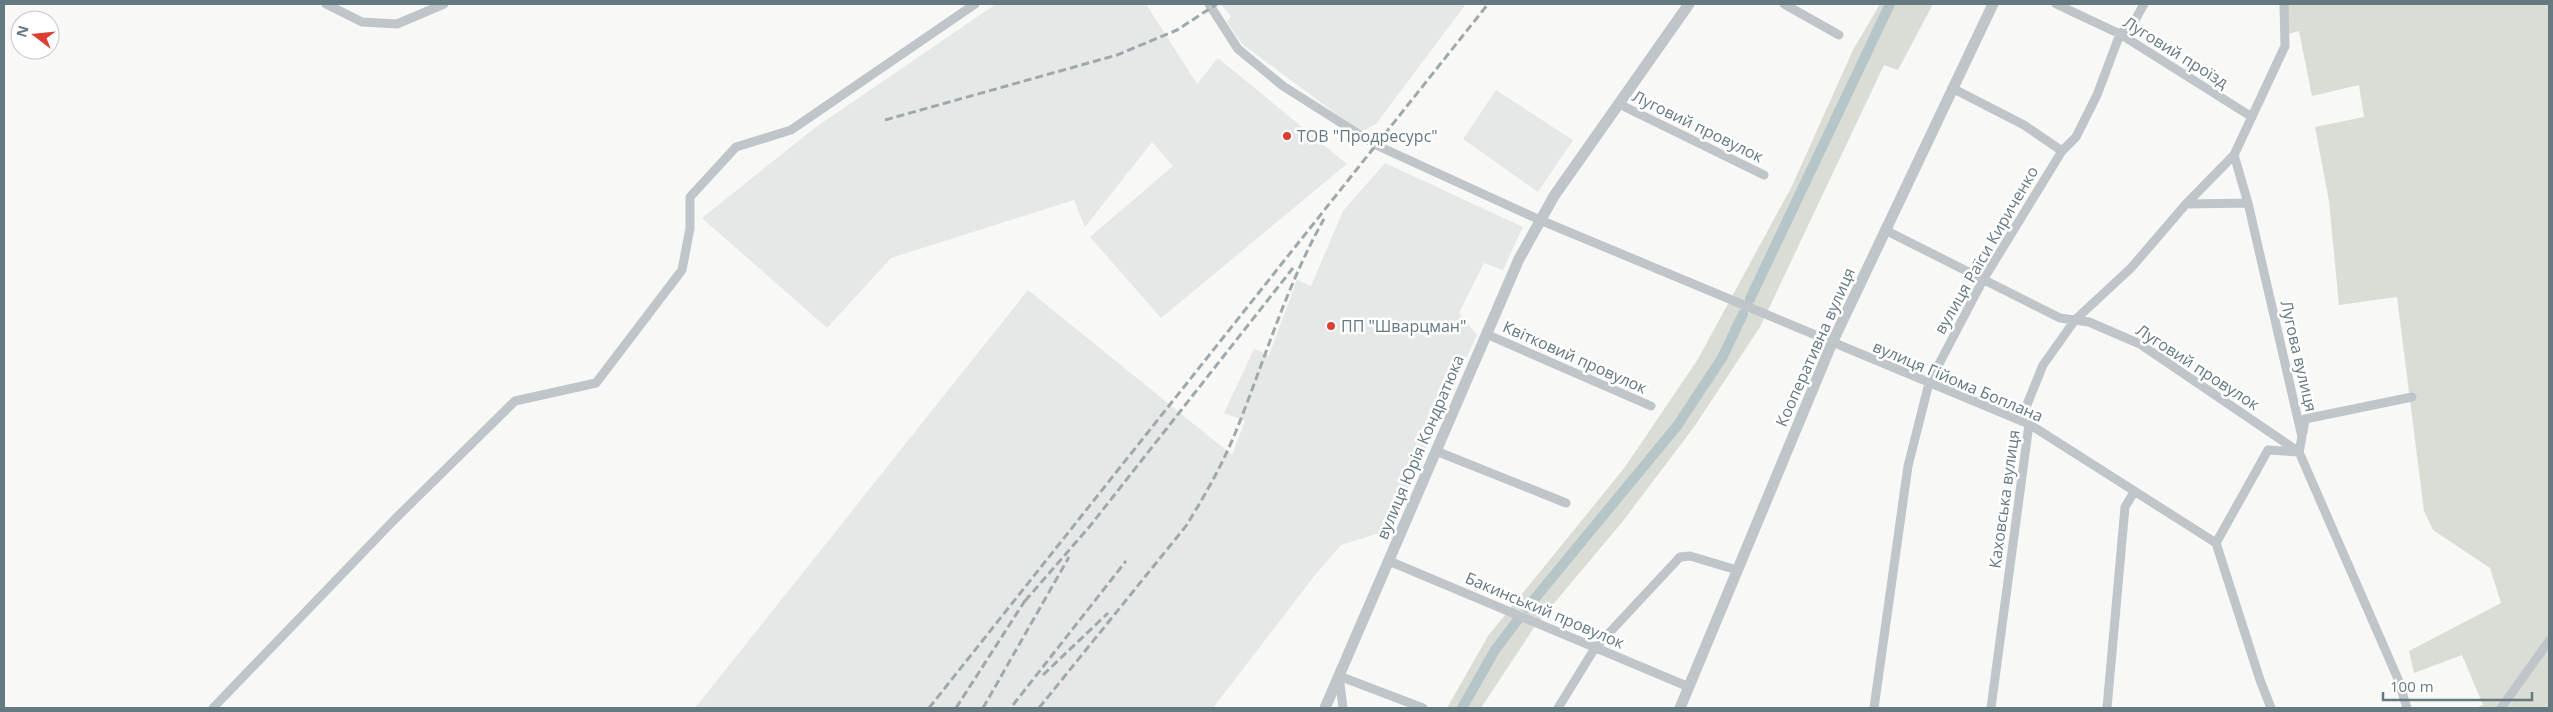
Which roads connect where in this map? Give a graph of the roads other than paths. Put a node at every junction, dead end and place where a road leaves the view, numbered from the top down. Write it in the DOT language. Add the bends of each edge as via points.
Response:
graph roads {
  1 [pos="326,4"];
  2 [pos="444,4"];
  3 [pos="975,4"];
  4 [pos="1209,4"];
  5 [pos="1689,4"];
  6 [pos="1784,4"];
  7 [pos="1993,4"];
  8 [pos="2056,4"];
  9 [pos="2144,4"];
  10 [pos="2284,4"];
  11 [pos="2120,34"];
  12 [pos="1839,35"];
  13 [pos="1952,88"];
  14 [pos="1619,104"];
  15 [pos="2252,117"];
  16 [pos="2062,151"];
  17 [pos="2234,155"];
  18 [pos="1764,174"];
  19 [pos="2248,203"];
  20 [pos="2186,204"];
  21 [pos="1540,220"];
  22 [pos="1885,230"];
  23 [pos="1983,280"];
  24 [pos="2076,320"];
  25 [pos="1486,334"];
  26 [pos="1832,343"];
  27 [pos="1929,383"];
  28 [pos="2412,397"];
  29 [pos="1651,406"];
  30 [pos="2029,424"];
  31 [pos="1436,451"];
  32 [pos="2299,452"];
  33 [pos="2134,492"];
  34 [pos="1566,503"];
  35 [pos="2216,542"];
  36 [pos="1389,560"];
  37 [pos="1736,570"];
  38 [pos="2549,641"];
  39 [pos="1596,648"];
  40 [pos="1339,676"];
  41 [pos="1689,687"];
  42 [pos="213,708"];
  43 [pos="1325,708"];
  44 [pos="1343,708"];
  45 [pos="1423,708"];
  46 [pos="1558,708"];
  47 [pos="1680,708"];
  48 [pos="1874,708"];
  49 [pos="1991,708"];
  50 [pos="2107,708"];
  51 [pos="2271,708"];
  52 [pos="2407,708"];
  53 [pos="2501,708"];
  1 -- 2 [label="street" via="362,22 397,24"];
  3 -- 42 [label="street" via="791,130 736,147 690,197 690,228 682,270 596,383 516,401 395,519"];
  4 -- 21 [label="street, вулиця Гійома Боплана" via="1238,49 1283,86 1353,132"];
  5 -- 14 [label="street, вулиця Юрія Кондратюка"];
  6 -- 12 [label="street"];
  7 -- 13 [label="street, Кооперативна вулиця"];
  8 -- 11 [label="street, Луговий проїзд"];
  9 -- 11 [label="street, вулиця Раїси Кириченко" via="2134,22"];
  10 -- 15 [label="street" via="2285,46"];
  11 -- 15 [label="street, Луговий проїзд"];
  11 -- 16 [label="street, вулиця Раїси Кириченко" via="2097,95 2076,137"];
  13 -- 16 [label="street" via="2024,125"];
  13 -- 22 [label="street, Кооперативна вулиця"];
  14 -- 18 [label="street, Луговий провулок"];
  14 -- 21 [label="street, вулиця Юрія Кондратюка"];
  15 -- 17 [label="street"];
  16 -- 23 [label="street, вулиця Раїси Кириченко"];
  17 -- 19 [label="street, Лугова вулиця"];
  17 -- 20 [label="street, Каховська вулиця"];
  19 -- 20 [label="street"];
  19 -- 32 [label="street, Лугова вулиця" via="2302,437"];
  20 -- 24 [label="street, Каховська вулиця" via="2131,268"];
  21 -- 25 [label="street, вулиця Юрія Кондратюка" via="1519,258"];
  21 -- 26 [label="street, вулиця Гійома Боплана"];
  22 -- 23 [label="street, Луговий провулок"];
  22 -- 26 [label="street, Кооперативна вулиця"];
  23 -- 24 [label="street, Луговий провулок" via="2060,318"];
  23 -- 27 [label="street, вулиця Раїси Кириченко"];
  24 -- 30 [label="street, Каховська вулиця" via="2042,365 2024,412"];
  24 -- 32 [label="street, Луговий провулок" via="2089,322 2140,344"];
  25 -- 29 [label="street, Квітковий провулок"];
  25 -- 31 [label="street, вулиця Юрія Кондратюка"];
  26 -- 27 [label="street, вулиця Гійома Боплана"];
  26 -- 37 [label="street, Кооперативна вулиця"];
  27 -- 30 [label="street, вулиця Гійома Боплана"];
  27 -- 48 [label="street, вулиця Раїси Кириченко" via="1908,466"];
  28 -- 32 [label="street" via="2305,419"];
  30 -- 33 [label="street, вулиця Гійома Боплана"];
  30 -- 49 [label="street, Каховська вулиця"];
  31 -- 34 [label="street"];
  31 -- 36 [label="street, вулиця Юрія Кондратюка"];
  32 -- 35 [label="street" via="2268,450"];
  32 -- 52 [label="street, Лугова вулиця" via="2398,679"];
  33 -- 35 [label="street, вулиця Гійома Боплана"];
  33 -- 50 [label="street" via="2125,507"];
  35 -- 51 [label="street"];
  36 -- 39 [label="street, Бакинський провулок"];
  36 -- 40 [label="street, вулиця Юрія Кондратюка"];
  37 -- 39 [label="street" via="1690,556 1680,557"];
  37 -- 41 [label="street, Кооперативна вулиця"];
  38 -- 53 [label="street"];
  39 -- 41 [label="street, Бакинський провулок"];
  39 -- 46 [label="street"];
  40 -- 43 [label="street, вулиця Юрія Кондратюка"];
  40 -- 44 [label="street"];
  40 -- 45 [label="street"];
  41 -- 47 [label="street, Кооперативна вулиця"];
}
